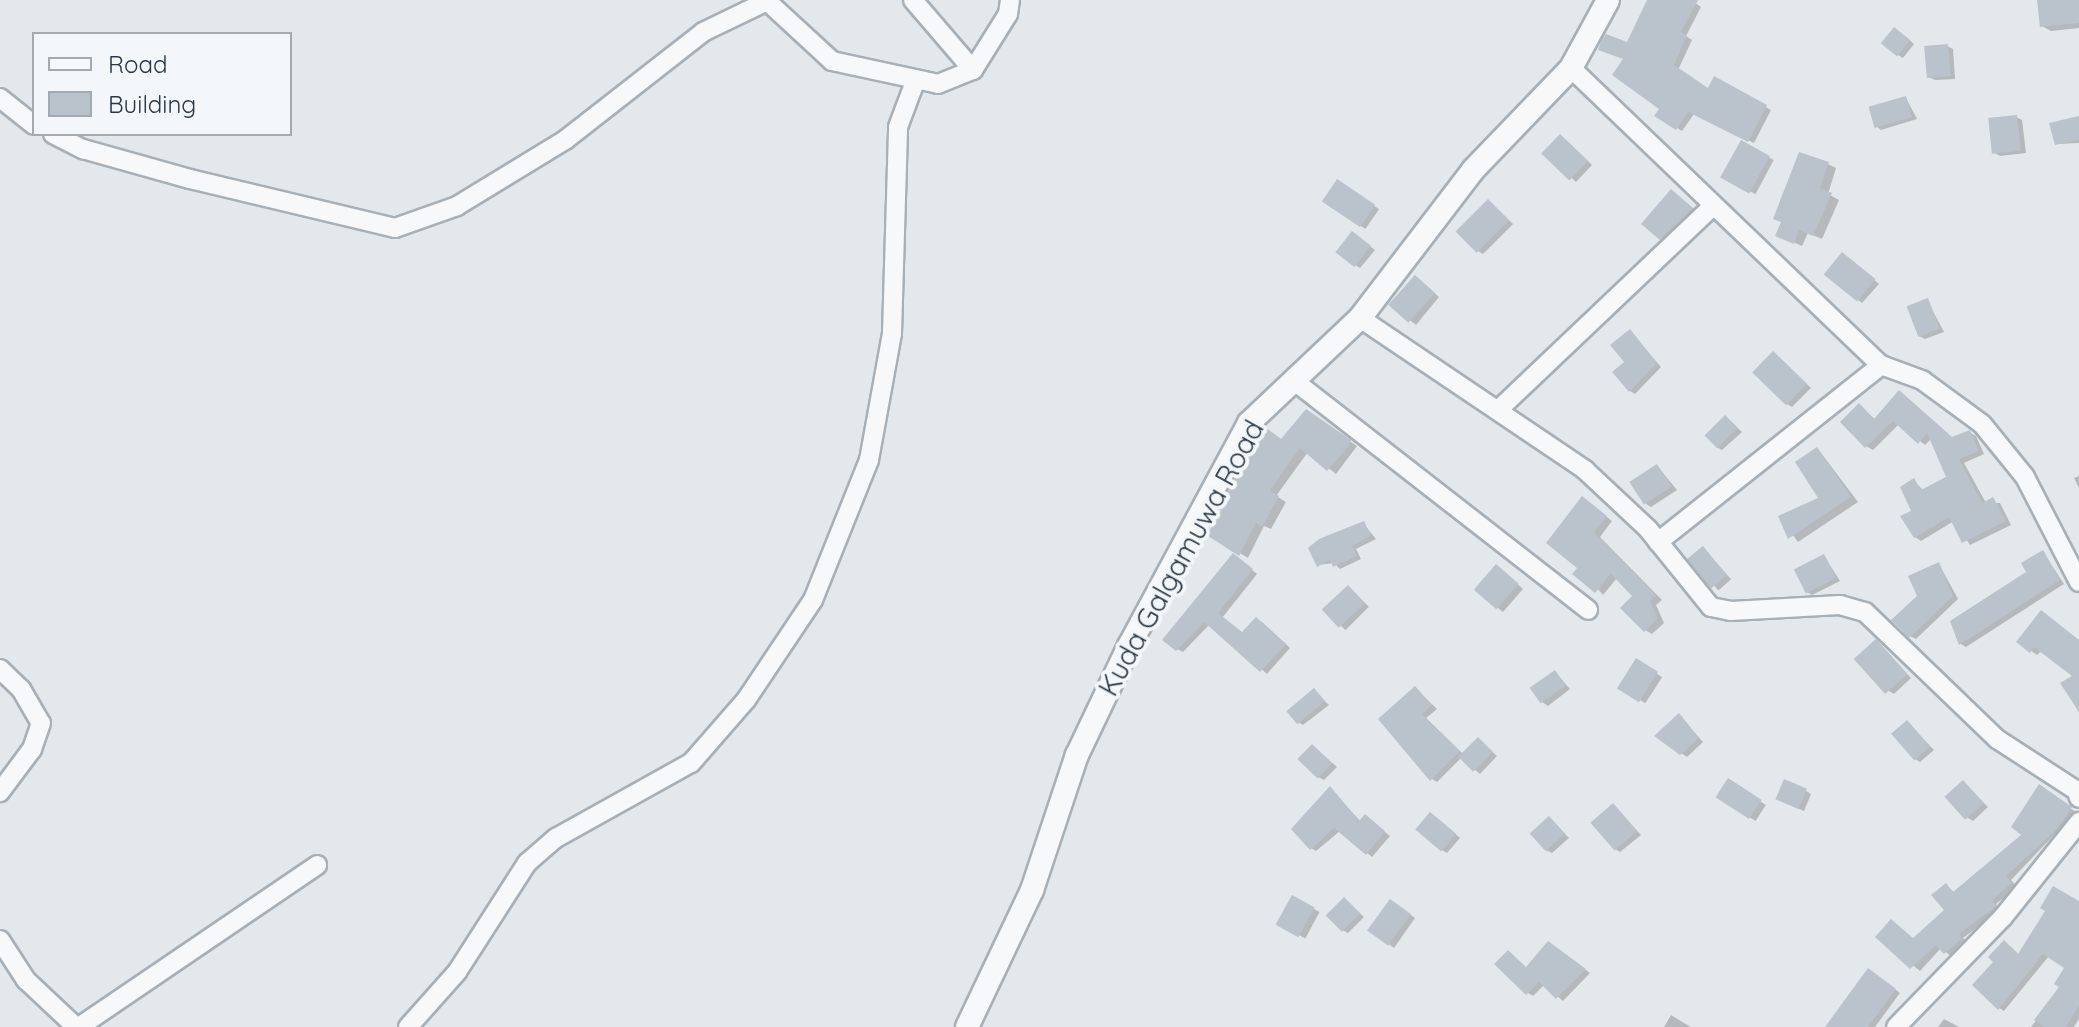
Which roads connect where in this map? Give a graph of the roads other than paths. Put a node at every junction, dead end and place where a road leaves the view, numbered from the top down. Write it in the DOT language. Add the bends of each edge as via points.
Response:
graph roads {
  1 [pos="913,0"];
  2 [pos="1010,0"];
  3 [pos="1608,0"];
  4 [pos="1571,68"];
  5 [pos="973,70"];
  6 [pos="916,79"];
  7 [pos="0,98"];
  8 [pos="32,123"];
  9 [pos="58,136"];
  10 [pos="1713,206"];
  11 [pos="1360,318"];
  12 [pos="1881,365"];
  13 [pos="1293,380"];
  14 [pos="1498,410"];
  15 [pos="1658,542"];
  16 [pos="2079,582"];
  17 [pos="1588,610"];
  18 [pos="0,669"];
  19 [pos="0,792"];
  20 [pos="2078,793"];
  21 [pos="2079,822"];
  22 [pos="317,865"];
  23 [pos="0,940"];
  24 [pos="77,1027"];
  25 [pos="408,1027"];
  26 [pos="967,1027"];
  27 [pos="1896,1027"];
  1 -- 5 [label="street"];
  2 -- 5 [label="street" via="1008,14"];
  3 -- 4 [label="street, Kuda Galgamuwa Road"];
  4 -- 10 [label="street"];
  4 -- 11 [label="street, Kuda Galgamuwa Road" via="1473,170"];
  5 -- 6 [label="street" via="938,84"];
  6 -- 9 [label="street" via="832,61 767,1 703,32 565,140 457,206 395,228 113,158"];
  6 -- 25 [label="street" via="898,127 892,333 875,432 869,460 813,600 746,700 691,763 556,838 527,863 457,972"];
  7 -- 8 [label="street"];
  10 -- 12 [label="street"];
  10 -- 14 [label="street"];
  11 -- 13 [label="street, Kuda Galgamuwa Road"];
  11 -- 14 [label="street"];
  12 -- 15 [label="street"];
  12 -- 16 [label="street" via="1922,380 2005,448"];
  13 -- 17 [label="street"];
  13 -- 26 [label="street, Kuda Galgamuwa Road" via="1249,423 1129,646 1077,755 1032,890"];
  14 -- 15 [label="street" via="1585,470"];
  15 -- 20 [label="street" via="1711,607 1731,611 1840,605 1865,612 1997,739"];
  18 -- 19 [label="street" via="21,689 41,723 32,749"];
  21 -- 27 [label="street" via="2003,917"];
  22 -- 24 [label="street"];
  23 -- 24 [label="street" via="26,980"];
}
